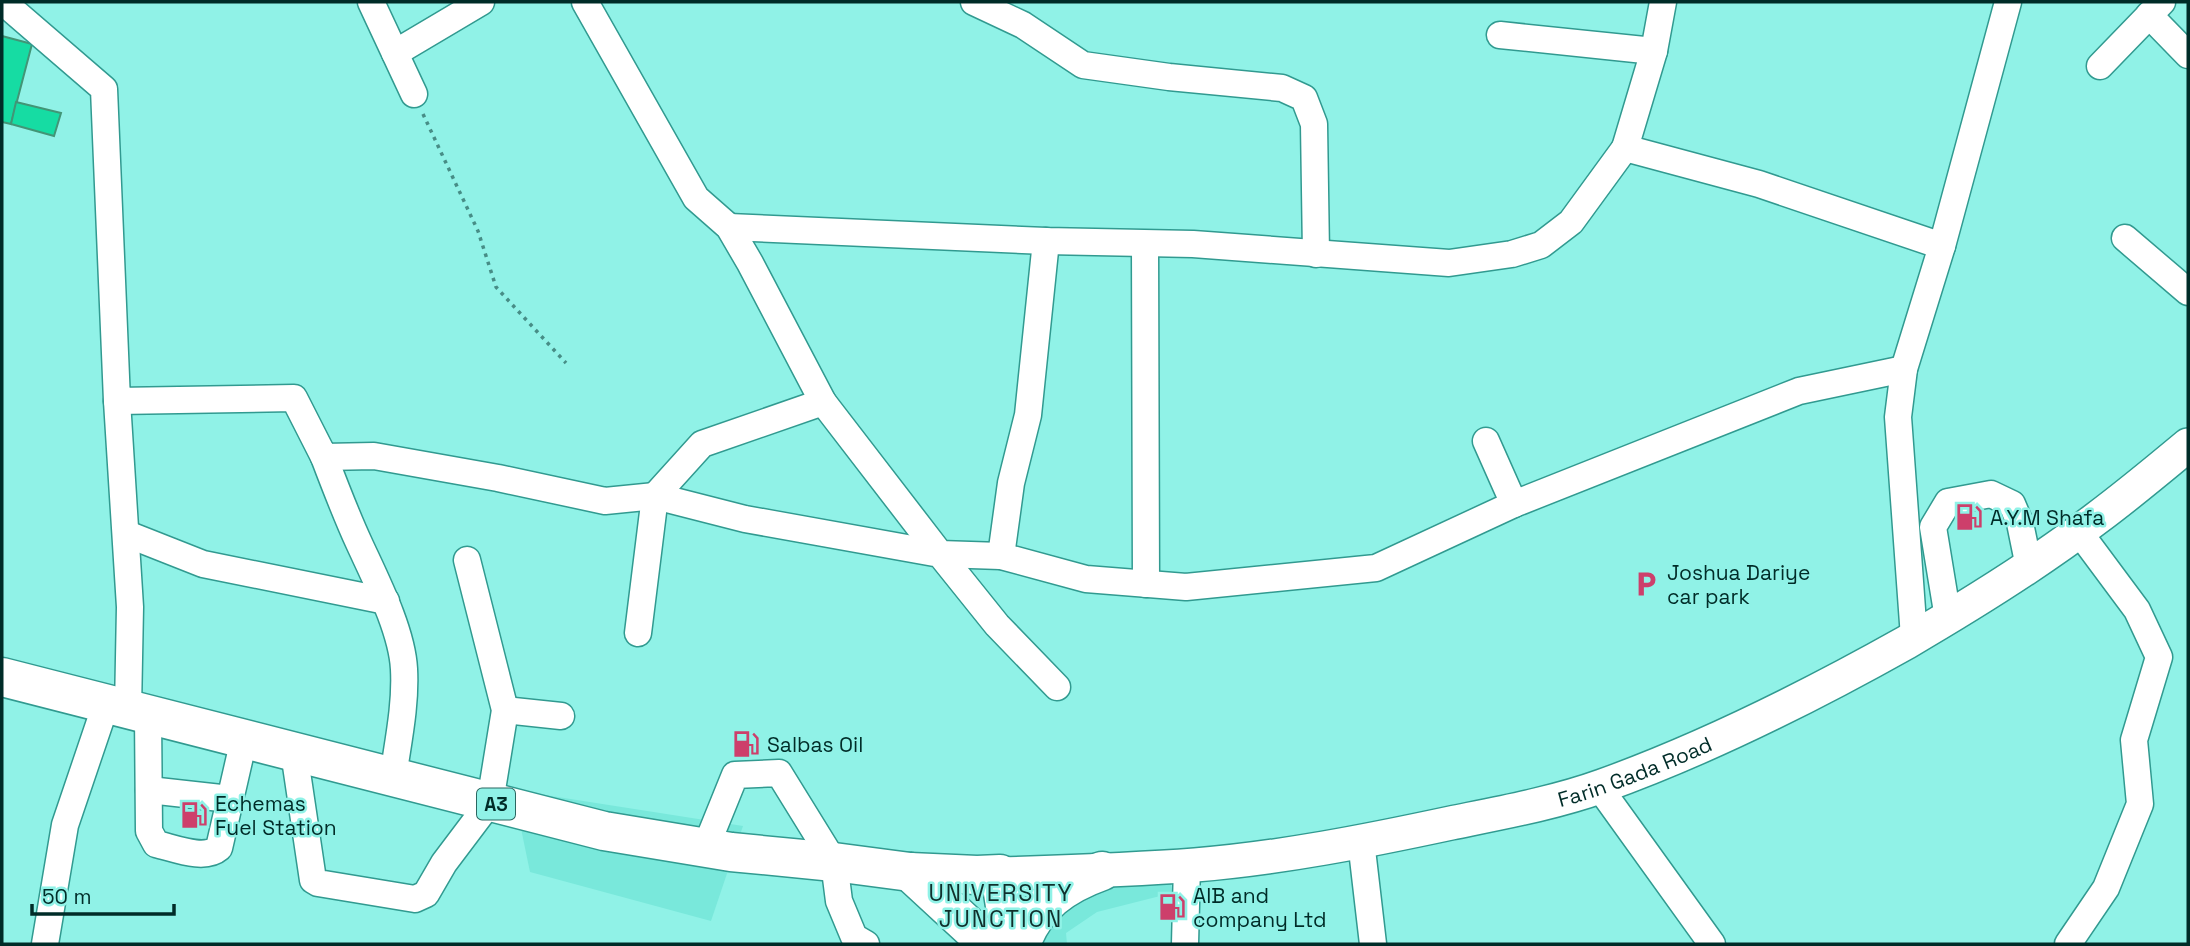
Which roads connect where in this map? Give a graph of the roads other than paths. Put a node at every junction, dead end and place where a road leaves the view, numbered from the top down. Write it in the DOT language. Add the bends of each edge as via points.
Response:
graph roads {
  1 [pos="3,2"];
  2 [pos="371,2"];
  3 [pos="481,2"];
  4 [pos="585,2"];
  5 [pos="977,2"];
  6 [pos="1663,2"];
  7 [pos="2008,2"];
  8 [pos="2156,8"];
  9 [pos="1500,35"];
  10 [pos="1654,51"];
  11 [pos="395,53"];
  12 [pos="2188,55"];
  13 [pos="2100,66"];
  14 [pos="414,94"];
  15 [pos="1625,149"];
  16 [pos="729,227"];
  17 [pos="2124,238"];
  18 [pos="1046,241"];
  19 [pos="1145,244"];
  20 [pos="1942,246"];
  21 [pos="1316,254"];
  22 [pos="2188,292"];
  23 [pos="1904,369"];
  24 [pos="117,401"];
  25 [pos="823,402"];
  26 [pos="1486,441"];
  27 [pos="2188,445"];
  28 [pos="324,457"];
  29 [pos="655,496"];
  30 [pos="1514,504"];
  31 [pos="2079,532"];
  32 [pos="127,534"];
  33 [pos="940,554"];
  34 [pos="1001,556"];
  35 [pos="467,560"];
  36 [pos="2029,567"];
  37 [pos="1146,584"];
  38 [pos="386,601"];
  39 [pos="1948,618"];
  40 [pos="638,633"];
  41 [pos="1914,637"];
  42 [pos="2,677"];
  43 [pos="1057,687"];
  44 [pos="127,709"];
  45 [pos="505,710"];
  46 [pos="561,716"];
  47 [pos="244,739"];
  48 [pos="294,752"];
  49 [pos="393,777"];
  50 [pos="1599,787"];
  51 [pos="149,790"];
  52 [pos="230,799"];
  53 [pos="490,802"];
  54 [pos="1361,841"];
  55 [pos="705,849"];
  56 [pos="834,862"];
  57 [pos="1187,865"];
  58 [pos="1102,871"];
  59 [pos="910,872"];
  60 [pos="989,875"];
  61 [pos="45,944"];
  62 [pos="866,944"];
  63 [pos="990,944"];
  64 [pos="1011,944"];
  65 [pos="1021,944"];
  66 [pos="1185,944"];
  67 [pos="1373,944"];
  68 [pos="1712,944"];
  69 [pos="2068,944"];
  1 -- 24 [label="street" via="104,89"];
  2 -- 11 [label="street"];
  3 -- 11 [label="street"];
  4 -- 16 [label="street" via="696,198"];
  5 -- 21 [label="street" via="1023,25 1083,65 1282,88 1304,98 1314,124"];
  6 -- 10 [label="street"];
  7 -- 20 [label="street"];
  8 -- 12 [label="street"];
  8 -- 13 [label="street"];
  9 -- 10 [label="street"];
  10 -- 15 [label="street"];
  11 -- 14 [label="street"];
  15 -- 20 [label="street" via="1759,184"];
  15 -- 21 [label="street" via="1572,222 1541,245 1449,263"];
  16 -- 18 [label="street"];
  16 -- 25 [label="street"];
  17 -- 22 [label="street"];
  18 -- 19 [label="street"];
  18 -- 34 [label="street" via="1028,415 1011,483"];
  19 -- 21 [label="street"];
  19 -- 37 [label="street"];
  20 -- 23 [label="street"];
  23 -- 30 [label="street" via="1799,391"];
  23 -- 41 [label="street" via="1898,417"];
  24 -- 28 [label="street" via="294,398"];
  24 -- 32 [label="street"];
  25 -- 29 [label="street" via="702,444"];
  25 -- 33 [label="street"];
  26 -- 30 [label="street"];
  27 -- 31 [label="main road, Farin Gada Road"];
  28 -- 29 [label="street" via="374,456 605,501"];
  28 -- 38 [label="street"];
  29 -- 33 [label="street" via="745,519"];
  29 -- 40 [label="street"];
  30 -- 37 [label="street" via="1376,568 1186,587"];
  31 -- 36 [label="main road, Farin Gada Road"];
  31 -- 69 [label="street" via="2137,610 2160,657 2134,740 2140,804 2106,888"];
  32 -- 38 [label="street" via="203,564"];
  32 -- 44 [label="street"];
  33 -- 34 [label="street"];
  33 -- 43 [label="street" via="997,625"];
  34 -- 37 [label="street" via="1086,579"];
  35 -- 45 [label="street"];
  36 -- 39 [label="main road, Farin Gada Road"];
  36 -- 39 [label="street" via="2012,504 1991,494 1948,502 1933,527"];
  38 -- 49 [label="street" via="404,668"];
  39 -- 41 [label="main road, Farin Gada Road"];
  41 -- 50 [label="main road, Farin Gada Road" via="1767,715"];
  42 -- 44 [label="highway, A3"];
  44 -- 47 [label="highway, A3"];
  44 -- 51 [label="street"];
  44 -- 61 [label="street" via="65,825"];
  45 -- 46 [label="street"];
  45 -- 53 [label="street"];
  47 -- 48 [label="highway, A3"];
  47 -- 52 [label="street"];
  48 -- 49 [label="highway, A3"];
  48 -- 53 [label="street" via="311,874 318,883 421,898"];
  49 -- 53 [label="highway, A3"];
  50 -- 54 [label="main road, Farin Gada Road" via="1497,814"];
  50 -- 68 [label="street"];
  51 -- 52 [label="street"];
  51 -- 52 [label="street" via="149,831 156,844 203,854 219,848"];
  53 -- 55 [label="highway, A3" via="604,831"];
  54 -- 57 [label="main road, Farin Gada Road"];
  54 -- 67 [label="street"];
  55 -- 56 [label="highway, A3"];
  55 -- 56 [label="street" via="735,775 779,772"];
  56 -- 59 [label="highway, A3"];
  56 -- 62 [label="street" via="839,901 854,937"];
  57 -- 58 [label="main road, Farin Gada Road"];
  57 -- 66 [label="street"];
  58 -- 60 [label="main road, Farin Gada Road"];
  58 -- 65 [label="highway" via="1054,894"];
  59 -- 60 [label="highway, A3"];
  59 -- 63 [label="highway"];
  60 -- 63 [label="highway"];
  60 -- 64 [label="highway"];
}
